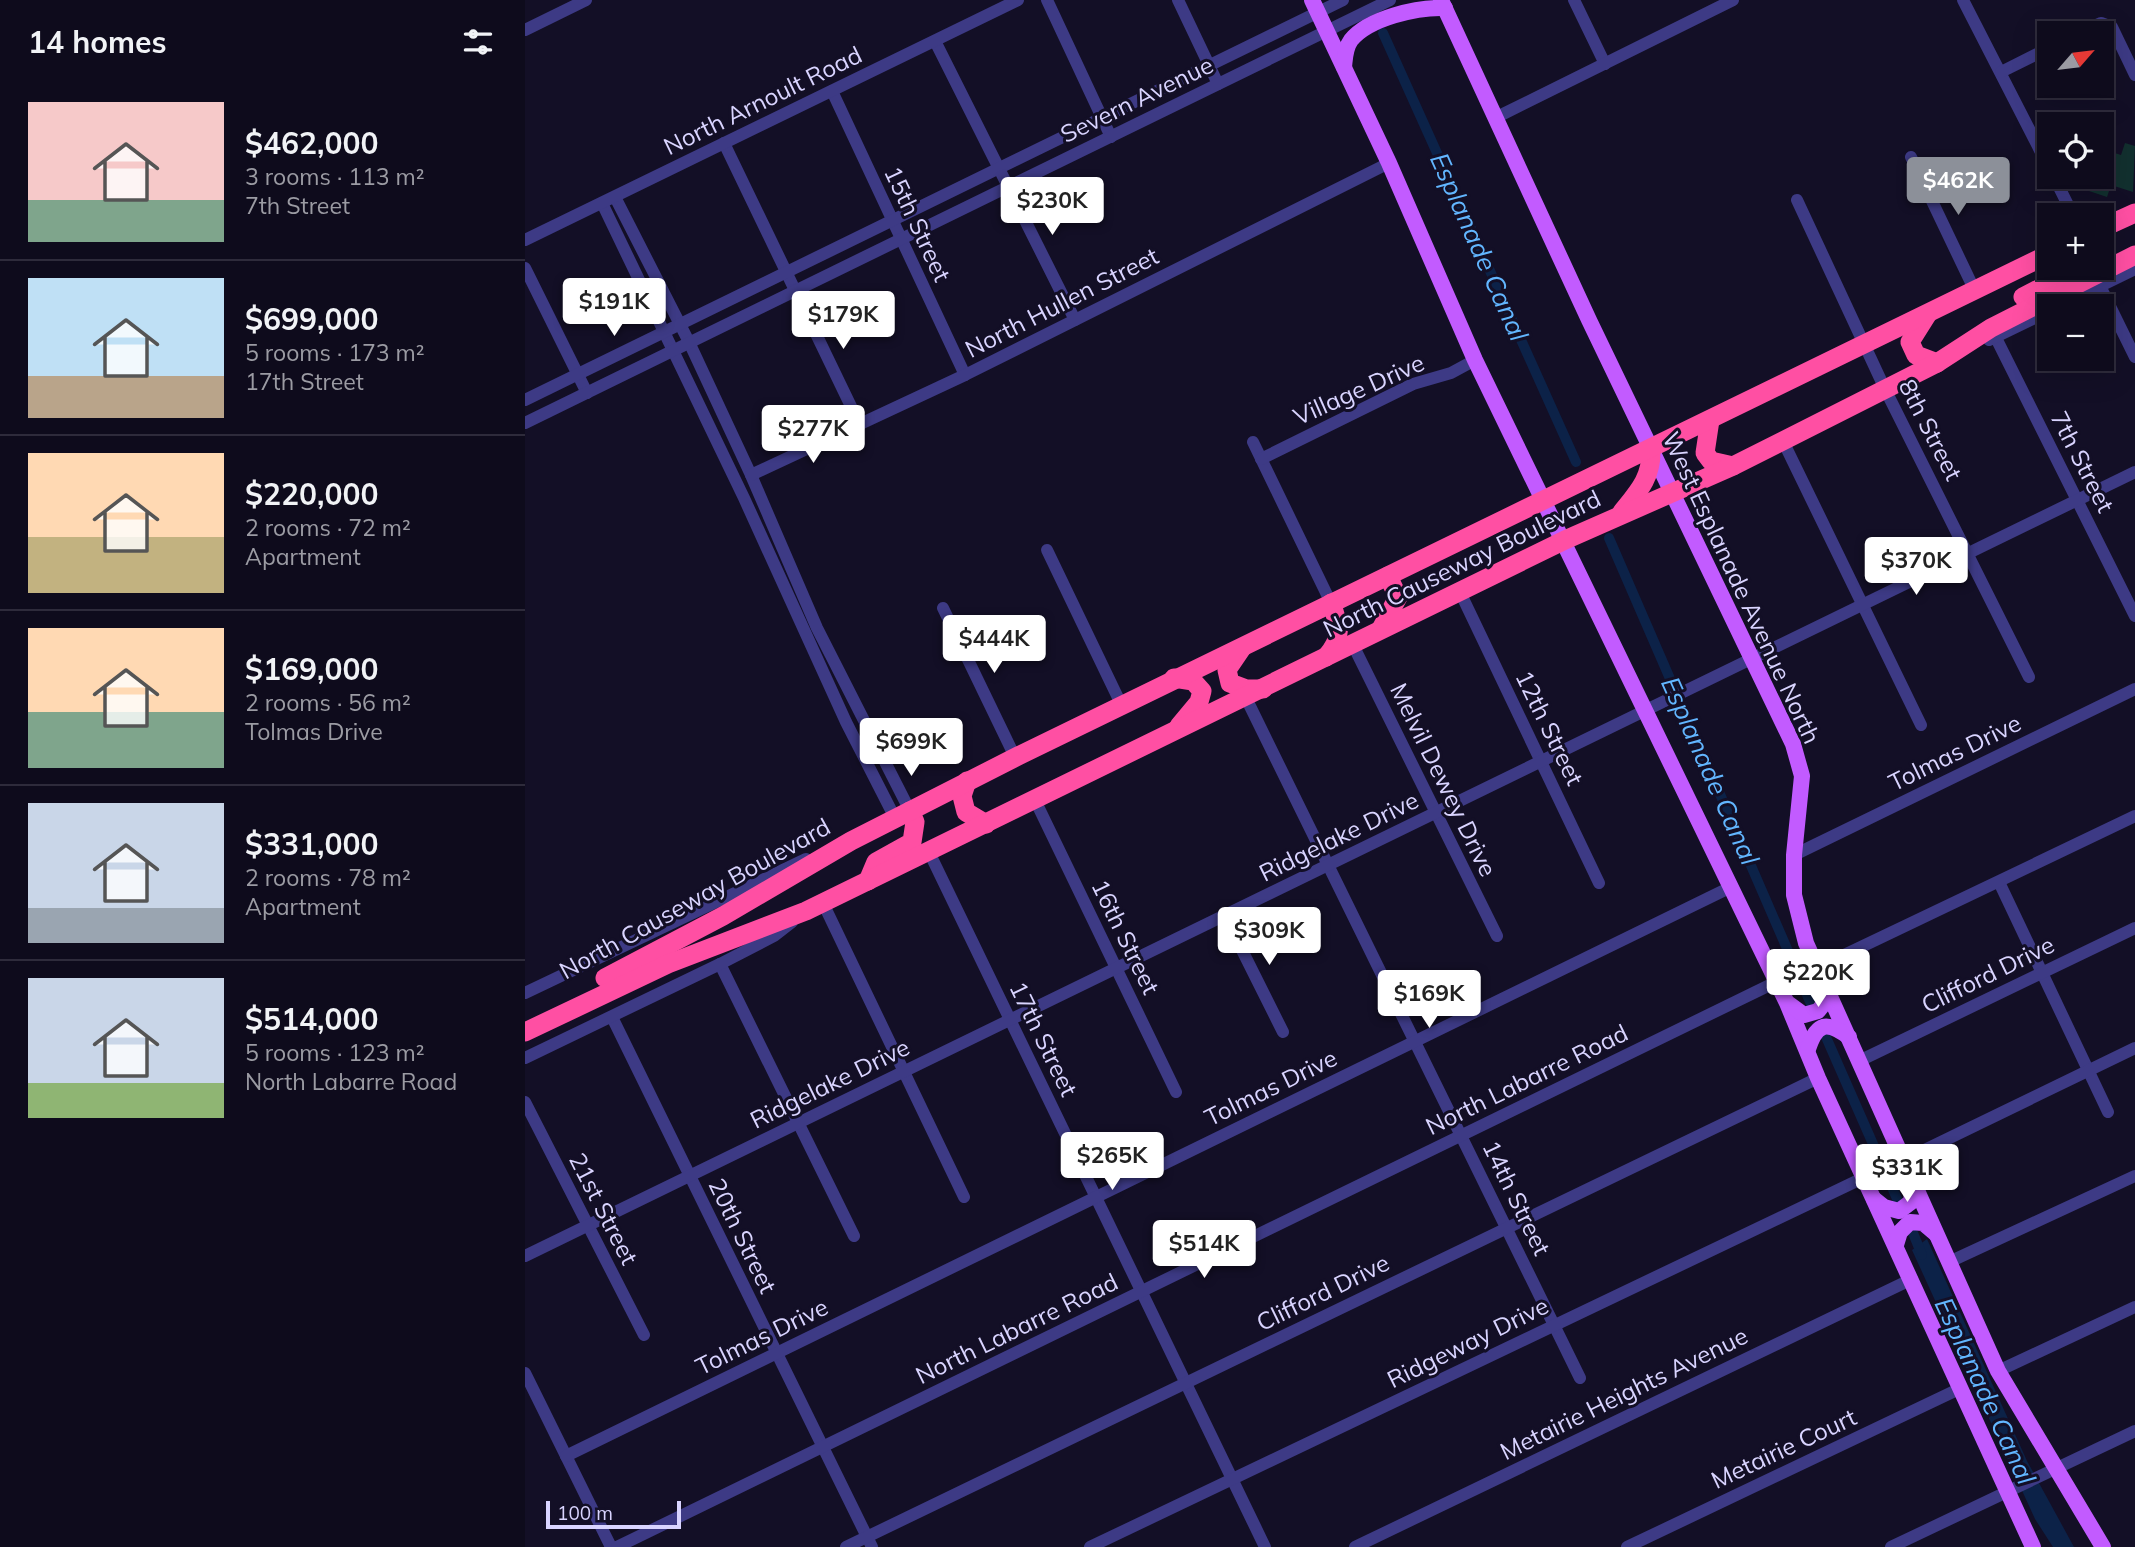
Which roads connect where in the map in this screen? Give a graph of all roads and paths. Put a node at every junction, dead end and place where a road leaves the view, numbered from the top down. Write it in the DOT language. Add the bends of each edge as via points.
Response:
graph roads {
  1 [pos="586,0"];
  2 [pos="1019,0"];
  3 [pos="1047,0"];
  4 [pos="1178,0"];
  5 [pos="1343,0"];
  6 [pos="1390,0"];
  7 [pos="1574,0"];
  8 [pos="1733,0"];
  9 [pos="1963,0"];
  10 [pos="1443,4"];
  11 [pos="1709,5"];
  12 [pos="1315,6"];
  13 [pos="525,30"];
  14 [pos="2114,31"];
  15 [pos="1326,32"];
  16 [pos="935,41"];
  17 [pos="2037,54"];
  18 [pos="1605,64"];
  19 [pos="1209,65"];
  20 [pos="1344,68"];
  21 [pos="2001,72"];
  22 [pos="2135,75"];
  23 [pos="1218,84"];
  24 [pos="832,91"];
  25 [pos="1497,117"];
  26 [pos="1102,118"];
  27 [pos="1111,137"];
  28 [pos="724,143"];
  29 [pos="2037,144"];
  30 [pos="1911,157"];
  31 [pos="1389,163"];
  32 [pos="1000,168"];
  33 [pos="1008,187"];
  34 [pos="615,197"];
  35 [pos="1797,200"];
  36 [pos="602,203"];
  37 [pos="2135,213"];
  38 [pos="892,220"];
  39 [pos="2114,223"];
  40 [pos="901,239"];
  41 [pos="525,240"];
  42 [pos="2135,255"];
  43 [pos="2037,260"];
  44 [pos="525,268"];
  45 [pos="2135,269"];
  46 [pos="786,272"];
  47 [pos="2055,280"];
  48 [pos="2100,286"];
  49 [pos="795,291"];
  50 [pos="1975,292"];
  51 [pos="2084,294"];
  52 [pos="1927,314"];
  53 [pos="2037,316"];
  54 [pos="1075,320"];
  55 [pos="679,324"];
  56 [pos="665,331"];
  57 [pos="1993,333"];
  58 [pos="689,342"];
  59 [pos="1864,345"];
  60 [pos="674,351"];
  61 [pos="2135,357"];
  62 [pos="1943,359"];
  63 [pos="1475,360"];
  64 [pos="577,374"];
  65 [pos="965,375"];
  66 [pos="1885,389"];
  67 [pos="586,393"];
  68 [pos="525,400"];
  69 [pos="1710,420"];
  70 [pos="525,423"];
  71 [pos="860,425"];
  72 [pos="1783,441"];
  73 [pos="1253,442"];
  74 [pos="1651,449"];
  75 [pos="1261,459"];
  76 [pos="1733,466"];
  77 [pos="2135,472"];
  78 [pos="751,475"];
  79 [pos="1672,492"];
  80 [pos="1546,500"];
  81 [pos="2078,500"];
  82 [pos="1618,516"];
  83 [pos="1565,540"];
  84 [pos="1047,550"];
  85 [pos="1968,554"];
  86 [pos="1388,576"];
  87 [pos="1460,592"];
  88 [pos="1331,603"];
  89 [pos="1863,605"];
  90 [pos="943,608"];
  91 [pos="2134,616"];
  92 [pos="1381,629"];
  93 [pos="1352,643"];
  94 [pos="1244,644"];
  95 [pos="1325,657"];
  96 [pos="1754,658"];
  97 [pos="2029,677"];
  98 [pos="1174,678"];
  99 [pos="1265,689"];
  100 [pos="2135,689"];
  101 [pos="1247,698"];
  102 [pos="1121,704"];
  103 [pos="1653,707"];
  104 [pos="1921,725"];
  105 [pos="1173,732"];
  106 [pos="1015,757"];
  107 [pos="1542,761"];
  108 [pos="967,781"];
  109 [pos="1035,800"];
  110 [pos="1435,813"];
  111 [pos="902,814"];
  112 [pos="2135,816"];
  113 [pos="986,824"];
  114 [pos="851,841"];
  115 [pos="929,852"];
  116 [pos="1794,855"];
  117 [pos="1328,865"];
  118 [pos="868,881"];
  119 [pos="1999,882"];
  120 [pos="1599,883"];
  121 [pos="1731,887"];
  122 [pos="815,907"];
  123 [pos="1225,916"];
  124 [pos="2135,928"];
  125 [pos="1497,936"];
  126 [pos="720,964"];
  127 [pos="1117,968"];
  128 [pos="1817,968"];
  129 [pos="2041,973"];
  130 [pos="1776,982"];
  131 [pos="1826,987"];
  132 [pos="525,993"];
  133 [pos="1787,1003"];
  134 [pos="612,1017"];
  135 [pos="525,1018"];
  136 [pos="1010,1020"];
  137 [pos="525,1032"];
  138 [pos="1283,1032"];
  139 [pos="1849,1037"];
  140 [pos="1415,1041"];
  141 [pos="2135,1048"];
  142 [pos="1808,1049"];
  143 [pos="525,1058"];
  144 [pos="1859,1061"];
  145 [pos="2088,1071"];
  146 [pos="904,1072"];
  147 [pos="1818,1078"];
  148 [pos="1176,1092"];
  149 [pos="525,1102"];
  150 [pos="2108,1112"];
  151 [pos="798,1123"];
  152 [pos="1462,1135"];
  153 [pos="1904,1160"];
  154 [pos="690,1176"];
  155 [pos="2135,1176"];
  156 [pos="1863,1178"];
  157 [pos="1913,1180"];
  158 [pos="964,1197"];
  159 [pos="1096,1197"];
  160 [pos="1874,1199"];
  161 [pos="588,1226"];
  162 [pos="1507,1227"];
  163 [pos="854,1236"];
  164 [pos="1938,1236"];
  165 [pos="1896,1245"];
  166 [pos="525,1256"];
  167 [pos="1949,1262"];
  168 [pos="1912,1279"];
  169 [pos="1141,1292"];
  170 [pos="2135,1307"];
  171 [pos="1555,1325"];
  172 [pos="644,1335"];
  173 [pos="776,1353"];
  174 [pos="1999,1371"];
  175 [pos="525,1374"];
  176 [pos="1580,1378"];
  177 [pos="1187,1383"];
  178 [pos="1959,1389"];
  179 [pos="2135,1431"];
  180 [pos="822,1447"];
  181 [pos="566,1456"];
  182 [pos="2055,1469"];
  183 [pos="1232,1479"];
  184 [pos="2009,1491"];
  185 [pos="870,1542"];
  186 [pos="611,1547"];
  187 [pos="617,1547"];
  188 [pos="846,1547"];
  189 [pos="1090,1547"];
  190 [pos="1265,1547"];
  191 [pos="1355,1547"];
  192 [pos="1627,1547"];
  193 [pos="1891,1547"];
  194 [pos="2033,1547"];
  195 [pos="2103,1547"];
  1 -- 13 [label="street"];
  2 -- 16 [label="street, North Arnoult Road"];
  3 -- 26 [label="street"];
  4 -- 19 [label="street"];
  5 -- 12 [label="street, Severn Avenue"];
  6 -- 15 [label="street, Severn Avenue"];
  7 -- 18 [label="street"];
  8 -- 11 [label="street"];
  9 -- 21 [label="street"];
  10 -- 20 [label="main road" via="1420,7 1352,38"];
  10 -- 25 [label="main road, West Esplanade Avenue North"];
  11 -- 18 [label="street"];
  12 -- 15 [label="main road"];
  12 -- 19 [label="street, Severn Avenue"];
  14 -- 22 [label="street"];
  15 -- 20 [label="main road"];
  15 -- 23 [label="street, Severn Avenue"];
  16 -- 24 [label="street, North Arnoult Road"];
  16 -- 32 [label="street"];
  17 -- 21 [label="street"];
  18 -- 25 [label="street"];
  19 -- 23 [label="street"];
  19 -- 26 [label="street, Severn Avenue"];
  20 -- 31 [label="main road"];
  21 -- 29 [label="street"];
  23 -- 27 [label="street, Severn Avenue"];
  24 -- 28 [label="street, North Arnoult Road"];
  24 -- 38 [label="street, 15th Street"];
  25 -- 74 [label="main road, West Esplanade Avenue North"];
  26 -- 27 [label="street"];
  26 -- 32 [label="street, Severn Avenue"];
  27 -- 33 [label="street, Severn Avenue"];
  28 -- 34 [label="street, North Arnoult Road"];
  28 -- 46 [label="street"];
  30 -- 50 [label="street"];
  31 -- 54 [label="street, North Hullen Street"];
  31 -- 63 [label="main road"];
  32 -- 33 [label="street"];
  32 -- 38 [label="street, Severn Avenue"];
  33 -- 40 [label="street, Severn Avenue"];
  33 -- 54 [label="street"];
  34 -- 36 [label="street, North Arnoult Road"];
  34 -- 55 [label="street"];
  35 -- 59 [label="street, 8th Street"];
  36 -- 41 [label="street, North Arnoult Road"];
  36 -- 56 [label="street"];
  37 -- 39 [label="highway"];
  38 -- 40 [label="street, 15th Street"];
  38 -- 46 [label="street, Severn Avenue"];
  40 -- 49 [label="street, Severn Avenue"];
  40 -- 65 [label="street, 15th Street"];
  42 -- 57 [label="highway, North Causeway Boulevard"];
  43 -- 50 [label="highway, North Causeway Boulevard"];
  44 -- 64 [label="street"];
  45 -- 48 [label="street"];
  46 -- 49 [label="street"];
  46 -- 55 [label="street, Severn Avenue"];
  47 -- 57 [label="highway" via="2006,306"];
  48 -- 51 [label="street"];
  48 -- 61 [label="street"];
  49 -- 58 [label="street, Severn Avenue"];
  49 -- 71 [label="street"];
  50 -- 52 [label="highway, North Causeway Boulevard"];
  52 -- 59 [label="highway, North Causeway Boulevard"];
  52 -- 62 [label="highway" via="1910,342 1916,355"];
  53 -- 57 [label="street"];
  54 -- 65 [label="street, North Hullen Street"];
  55 -- 56 [label="street, Severn Avenue"];
  55 -- 58 [label="street"];
  56 -- 60 [label="street"];
  56 -- 64 [label="street, Severn Avenue"];
  57 -- 62 [label="highway, North Causeway Boulevard"];
  57 -- 81 [label="street, 7th Street"];
  58 -- 60 [label="street, Severn Avenue"];
  58 -- 78 [label="street"];
  59 -- 66 [label="street, 8th Street"];
  59 -- 69 [label="highway, North Causeway Boulevard"];
  60 -- 67 [label="street, Severn Avenue"];
  60 -- 111 [label="street" via="780,583"];
  62 -- 66 [label="highway, North Causeway Boulevard"];
  63 -- 75 [label="street, Village Drive" via="1413,384"];
  63 -- 80 [label="main road"];
  64 -- 67 [label="street"];
  64 -- 68 [label="street, Severn Avenue"];
  65 -- 71 [label="street, North Hullen Street"];
  66 -- 72 [label="highway, North Causeway Boulevard"];
  66 -- 85 [label="street, 8th Street"];
  67 -- 70 [label="street, Severn Avenue"];
  69 -- 74 [label="highway, North Causeway Boulevard"];
  69 -- 76 [label="highway" via="1705,453 1711,460"];
  71 -- 78 [label="street, North Hullen Street"];
  72 -- 76 [label="highway, North Causeway Boulevard"];
  72 -- 89 [label="street"];
  73 -- 75 [label="street"];
  74 -- 79 [label="main road, West Esplanade Avenue North"];
  74 -- 80 [label="highway, North Causeway Boulevard"];
  74 -- 82 [label="highway" via="1645,483"];
  75 -- 88 [label="street"];
  76 -- 79 [label="highway, North Causeway Boulevard"];
  77 -- 81 [label="street, Ridgelake Drive"];
  78 -- 111 [label="street"];
  79 -- 82 [label="highway, North Causeway Boulevard"];
  79 -- 96 [label="main road, West Esplanade Avenue North"];
  80 -- 83 [label="main road"];
  80 -- 86 [label="highway, North Causeway Boulevard"];
  81 -- 85 [label="street, Ridgelake Drive"];
  81 -- 91 [label="street, 7th Street"];
  82 -- 83 [label="highway, North Causeway Boulevard"];
  83 -- 87 [label="highway, North Causeway Boulevard"];
  83 -- 103 [label="main road"];
  84 -- 102 [label="street"];
  85 -- 89 [label="street, Ridgelake Drive"];
  85 -- 97 [label="street, 8th Street"];
  86 -- 88 [label="highway, North Causeway Boulevard"];
  86 -- 92 [label="highway" via="1398,597"];
  87 -- 92 [label="highway, North Causeway Boulevard"];
  87 -- 107 [label="street, 12th Street"];
  88 -- 94 [label="highway, North Causeway Boulevard"];
  88 -- 95 [label="highway" via="1339,637"];
  89 -- 96 [label="street, Ridgelake Drive"];
  89 -- 104 [label="street"];
  90 -- 106 [label="street"];
  92 -- 93 [label="highway, North Causeway Boulevard"];
  93 -- 95 [label="highway, North Causeway Boulevard"];
  93 -- 110 [label="street, Melvil Dewey Drive"];
  94 -- 98 [label="highway, North Causeway Boulevard"];
  94 -- 99 [label="highway" via="1227,670 1230,683 1246,690"];
  95 -- 99 [label="highway, North Causeway Boulevard"];
  96 -- 103 [label="street, Ridgelake Drive"];
  96 -- 116 [label="main road, West Esplanade Avenue North" via="1793,744 1802,776"];
  98 -- 102 [label="highway, North Causeway Boulevard"];
  98 -- 105 [label="highway" via="1193,681 1202,691 1199,702"];
  99 -- 101 [label="highway, North Causeway Boulevard"];
  100 -- 116 [label="street, Tolmas Drive"];
  101 -- 105 [label="highway, North Causeway Boulevard"];
  101 -- 117 [label="street, 14th Street"];
  102 -- 106 [label="highway, North Causeway Boulevard"];
  103 -- 107 [label="street, Ridgelake Drive"];
  103 -- 121 [label="main road"];
  105 -- 109 [label="highway, North Causeway Boulevard"];
  106 -- 108 [label="highway, North Causeway Boulevard"];
  107 -- 110 [label="street, Ridgelake Drive"];
  107 -- 120 [label="street, 12th Street"];
  108 -- 111 [label="highway, North Causeway Boulevard"];
  108 -- 113 [label="highway" via="962,796 966,812"];
  109 -- 113 [label="highway, North Causeway Boulevard"];
  109 -- 127 [label="street, 16th Street"];
  110 -- 117 [label="street, Ridgelake Drive"];
  110 -- 125 [label="street, Melvil Dewey Drive"];
  111 -- 114 [label="highway, North Causeway Boulevard"];
  111 -- 118 [label="highway" via="915,822 912,842 876,862"];
  112 -- 119 [label="street"];
  113 -- 115 [label="highway, North Causeway Boulevard"];
  114 -- 132 [label="street, North Causeway Boulevard" via="699,907"];
  114 -- 135 [label="highway, North Causeway Boulevard" via="715,920"];
  115 -- 118 [label="highway, North Causeway Boulevard"];
  115 -- 136 [label="street, 17th Street"];
  116 -- 128 [label="main road, West Esplanade Avenue North" via="1799,920"];
  117 -- 123 [label="street, Ridgelake Drive"];
  117 -- 140 [label="street, 14th Street"];
  118 -- 122 [label="highway, North Causeway Boulevard"];
  119 -- 128 [label="street"];
  119 -- 129 [label="street"];
  121 -- 130 [label="main road"];
  121 -- 140 [label="street, Tolmas Drive"];
  122 -- 126 [label="street, North Causeway Boulevard" via="774,936"];
  122 -- 137 [label="highway, North Causeway Boulevard" via="668,964"];
  122 -- 146 [label="street"];
  123 -- 127 [label="street, Ridgelake Drive"];
  123 -- 138 [label="street"];
  124 -- 129 [label="street, Clifford Drive"];
  126 -- 134 [label="street, North Causeway Boulevard"];
  126 -- 151 [label="street"];
  127 -- 136 [label="street, Ridgelake Drive"];
  127 -- 148 [label="street, 16th Street"];
  128 -- 131 [label="main road, West Esplanade Avenue North"];
  129 -- 144 [label="street, Clifford Drive"];
  129 -- 145 [label="street"];
  130 -- 133 [label="main road"];
  130 -- 152 [label="street, North Labarre Road"];
  131 -- 133 [label="main road" via="1827,1000 1812,1013 1804,1015"];
  131 -- 139 [label="main road, West Esplanade Avenue North"];
  133 -- 142 [label="main road"];
  134 -- 143 [label="street, North Causeway Boulevard"];
  134 -- 154 [label="street, 20th Street"];
  136 -- 146 [label="street, Ridgelake Drive"];
  136 -- 159 [label="street, 17th Street"];
  139 -- 142 [label="main road" via="1821,1027 1814,1031"];
  139 -- 144 [label="main road, West Esplanade Avenue North"];
  140 -- 152 [label="street, 14th Street"];
  140 -- 159 [label="street, Tolmas Drive"];
  141 -- 145 [label="street"];
  142 -- 147 [label="main road"];
  144 -- 153 [label="main road, West Esplanade Avenue North"];
  145 -- 150 [label="street"];
  145 -- 153 [label="street"];
  146 -- 151 [label="street, Ridgelake Drive"];
  146 -- 158 [label="street"];
  147 -- 156 [label="main road"];
  147 -- 162 [label="street, Clifford Drive"];
  149 -- 161 [label="street, 21st Street"];
  151 -- 154 [label="street, Ridgelake Drive"];
  151 -- 163 [label="street"];
  152 -- 162 [label="street, 14th Street"];
  152 -- 169 [label="street, North Labarre Road"];
  153 -- 157 [label="main road, West Esplanade Avenue North"];
  154 -- 161 [label="street, Ridgelake Drive"];
  154 -- 173 [label="street, 20th Street"];
  155 -- 167 [label="street"];
  156 -- 160 [label="main road"];
  156 -- 171 [label="street, Ridgeway Drive"];
  157 -- 160 [label="main road" via="1906,1208 1891,1210"];
  157 -- 164 [label="main road, West Esplanade Avenue North"];
  159 -- 169 [label="street, 17th Street"];
  159 -- 173 [label="street, Tolmas Drive"];
  160 -- 165 [label="main road"];
  161 -- 166 [label="street, Ridgelake Drive"];
  161 -- 172 [label="street, 21st Street"];
  162 -- 171 [label="street, 14th Street"];
  162 -- 177 [label="street, Clifford Drive"];
  164 -- 165 [label="main road" via="1923,1223 1910,1223 1900,1232"];
  164 -- 167 [label="main road, West Esplanade Avenue North"];
  165 -- 168 [label="main road"];
  167 -- 174 [label="main road, West Esplanade Avenue North"];
  168 -- 178 [label="main road"];
  168 -- 191 [label="street, Metairie Heights Avenue"];
  169 -- 177 [label="street, 17th Street"];
  169 -- 180 [label="street, North Labarre Road"];
  170 -- 174 [label="street"];
  171 -- 176 [label="street, 14th Street"];
  171 -- 183 [label="street, Ridgeway Drive"];
  173 -- 180 [label="street, 20th Street"];
  173 -- 181 [label="street, Tolmas Drive"];
  174 -- 182 [label="main road, West Esplanade Avenue North"];
  175 -- 181 [label="street"];
  177 -- 183 [label="street, 17th Street"];
  177 -- 185 [label="street, Clifford Drive"];
  178 -- 184 [label="main road"];
  178 -- 192 [label="street, Metairie Court"];
  179 -- 182 [label="street"];
  180 -- 185 [label="street, 20th Street"];
  180 -- 187 [label="street, North Labarre Road"];
  181 -- 186 [label="street"];
  182 -- 184 [label="street"];
  182 -- 195 [label="main road, West Esplanade Avenue North"];
  183 -- 189 [label="street, Ridgeway Drive"];
  183 -- 190 [label="street, 17th Street"];
  184 -- 193 [label="street"];
  184 -- 194 [label="main road"];
  185 -- 188 [label="street, Clifford Drive"];
}
